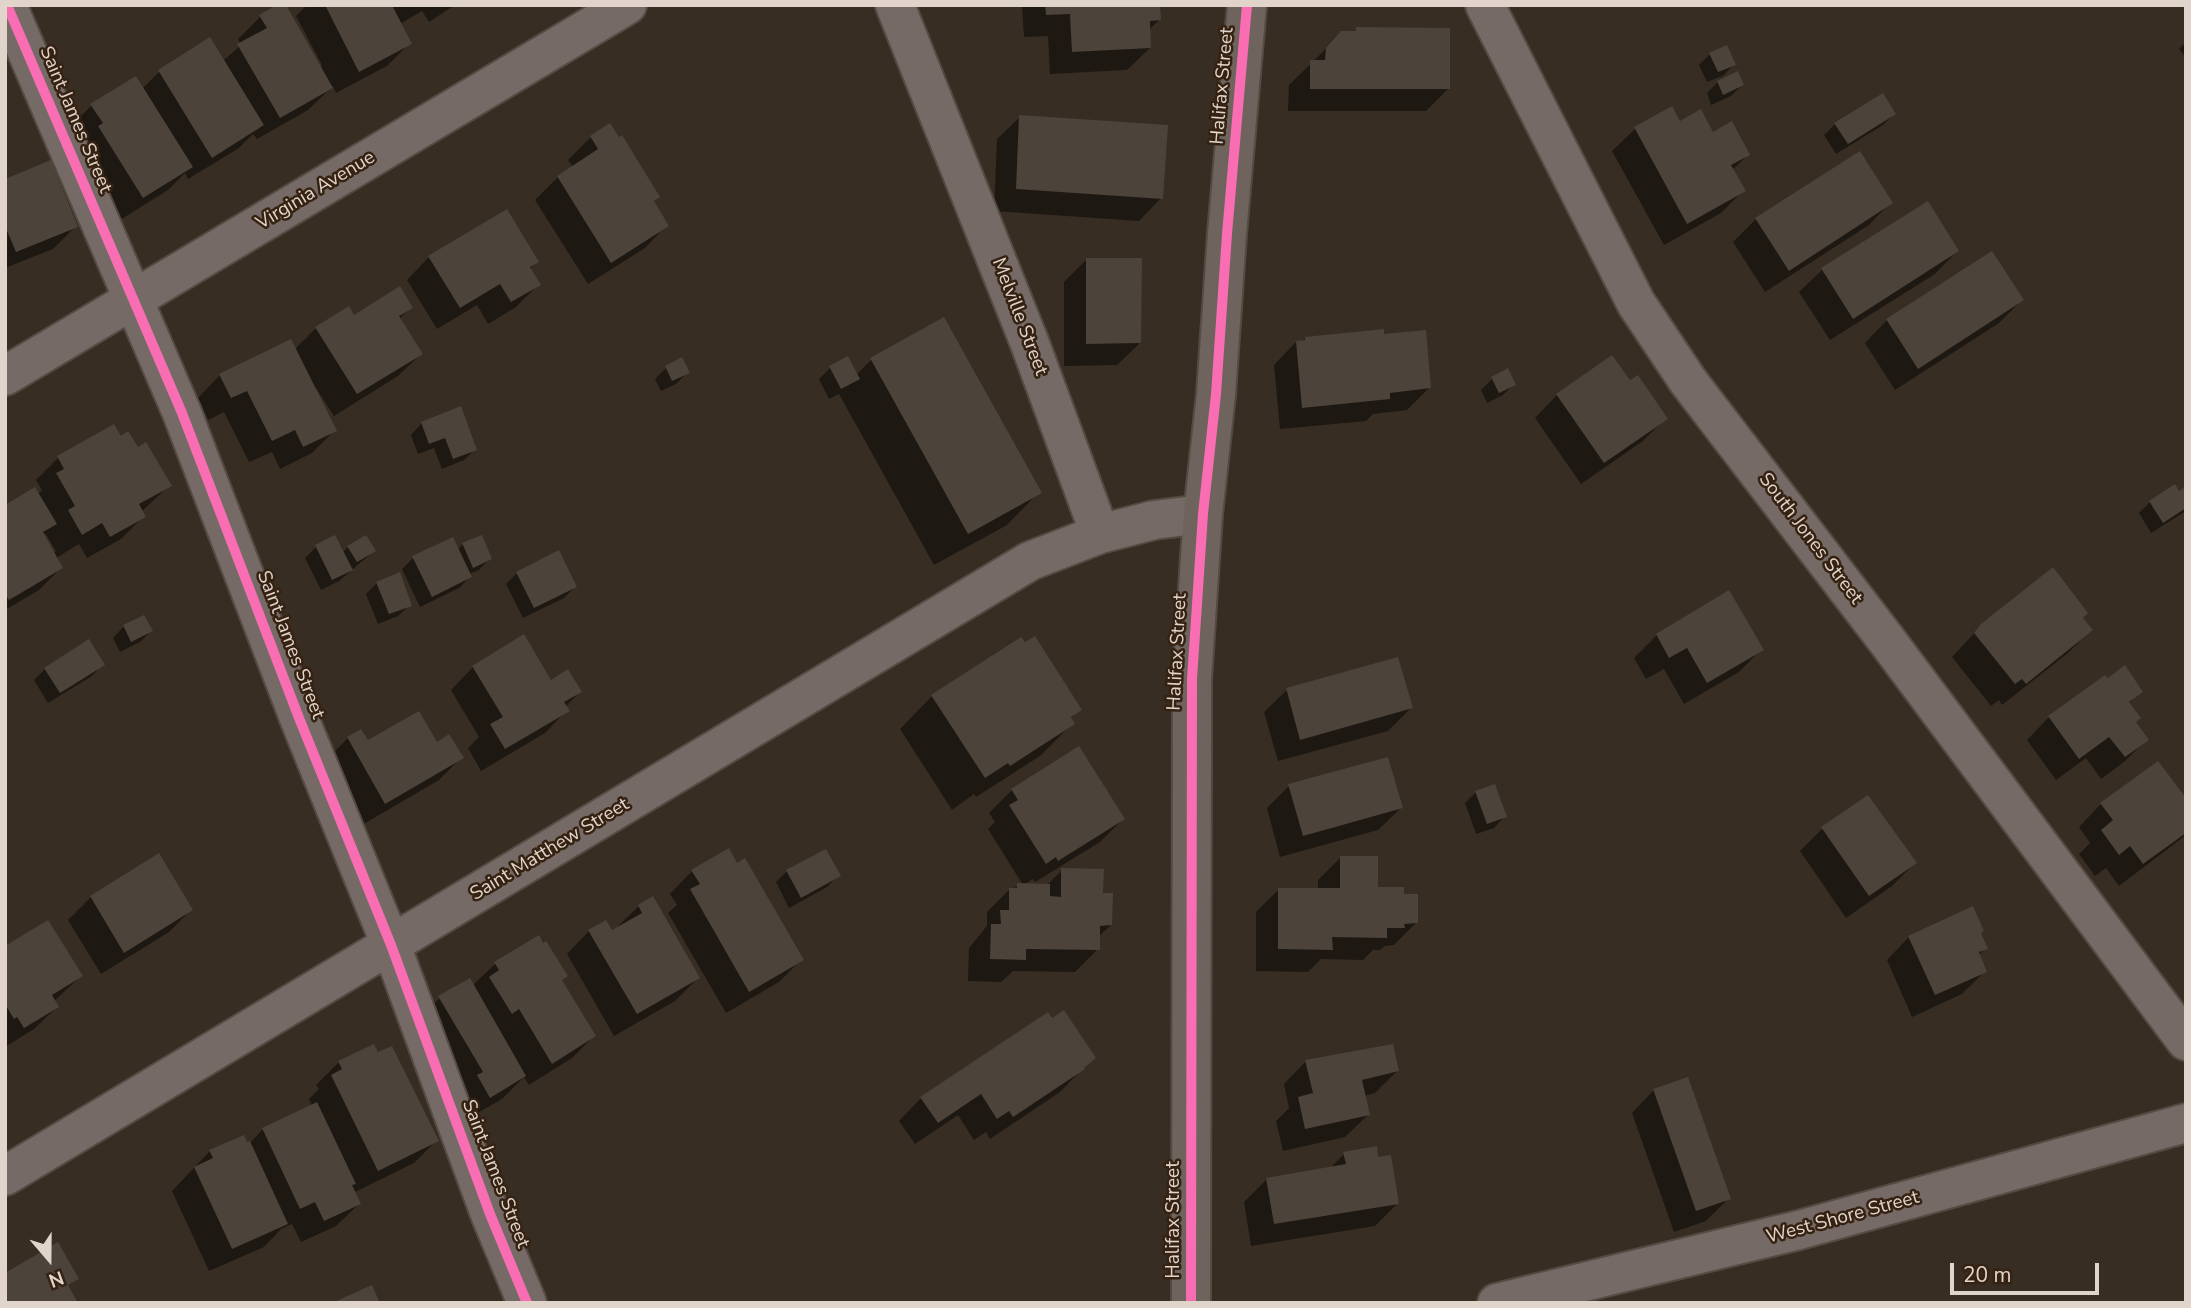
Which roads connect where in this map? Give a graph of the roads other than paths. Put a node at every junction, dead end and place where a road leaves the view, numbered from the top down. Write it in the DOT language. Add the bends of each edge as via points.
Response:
graph roads {
  1 [pos="7,5"];
  2 [pos="627,5"];
  3 [pos="895,5"];
  4 [pos="1247,5"];
  5 [pos="1485,5"];
  6 [pos="132,300"];
  7 [pos="5,376"];
  8 [pos="1203,514"];
  9 [pos="1100,534"];
  10 [pos="391,946"];
  11 [pos="2186,1041"];
  12 [pos="2186,1123"];
  13 [pos="5,1175"];
  14 [pos="527,1303"];
  15 [pos="1191,1303"];
  16 [pos="1497,1303"];
  1 -- 6 [label="street, Saint James Street"];
  2 -- 6 [label="street, Virginia Avenue"];
  3 -- 9 [label="street, Melville Street"];
  4 -- 8 [label="main road, Halifax Street"];
  5 -- 11 [label="street, South Jones Street" via="1636,303 1681,370"];
  6 -- 7 [label="street, Virginia Avenue"];
  6 -- 10 [label="street, Saint James Street" via="182,413"];
  8 -- 9 [label="street"];
  8 -- 15 [label="main road, Halifax Street" via="1192,679"];
  9 -- 10 [label="street, Saint Matthew Street" via="1030,561"];
  10 -- 13 [label="street, Saint Matthew Street"];
  10 -- 14 [label="street, Saint James Street"];
  12 -- 16 [label="street, West Shore Street" via="1799,1230"];
}
